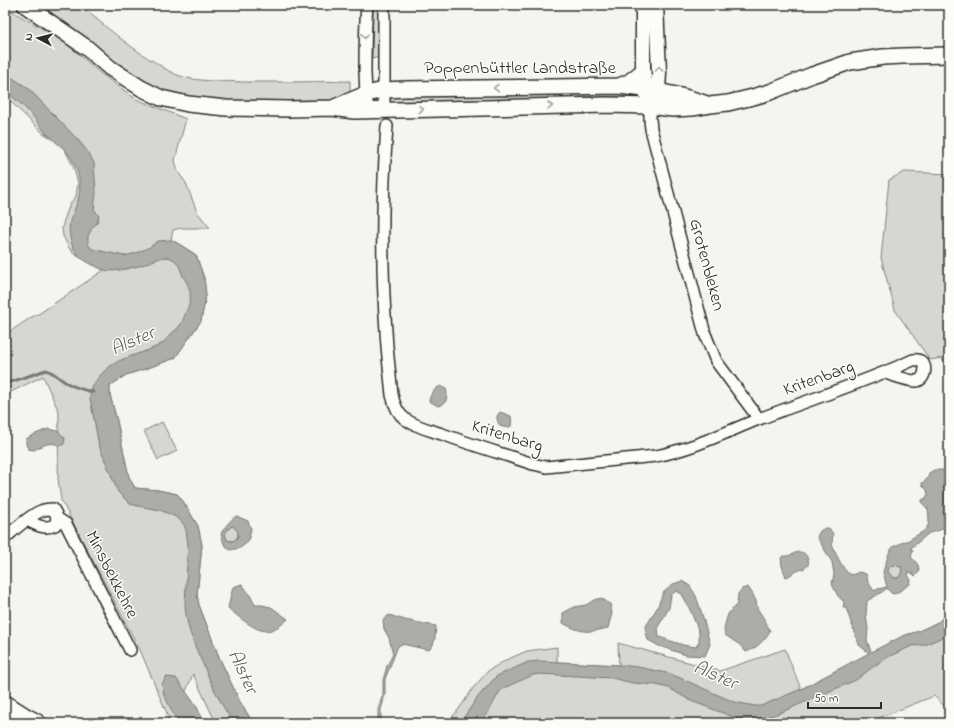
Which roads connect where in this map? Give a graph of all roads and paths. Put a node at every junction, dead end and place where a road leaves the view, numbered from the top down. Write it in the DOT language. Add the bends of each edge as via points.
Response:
graph roads {
  1 [pos="25,5"];
  2 [pos="367,5"];
  3 [pos="384,5"];
  4 [pos="643,5"];
  5 [pos="656,5"];
  6 [pos="949,55"];
  7 [pos="643,71"];
  8 [pos="619,86"];
  9 [pos="384,90"];
  10 [pos="652,91"];
  11 [pos="366,94"];
  12 [pos="710,105"];
  13 [pos="650,106"];
  14 [pos="332,108"];
  15 [pos="375,110"];
  16 [pos="387,126"];
  17 [pos="885,373"];
  18 [pos="759,419"];
  19 [pos="5,538"];
  20 [pos="130,650"];
  21 [pos="5,704"];
  22 [pos="30,721"];
  1 -- 14 [label="main road, Poppenbüttler Landstraße" via="87,48 110,68 161,98 226,108"];
  2 -- 11 [label="street, one-way"];
  3 -- 9 [label="street"];
  4 -- 7 [label="street"];
  10 -- 5 [label="street, one-way" via="659,72"];
  6 -- 12 [label="main road, Poppenbüttler Landstraße" via="883,57 850,62 770,92"];
  7 -- 8 [label="main road"];
  7 -- 10 [label="street"];
  8 -- 9 [label="main road, Poppenbüttler Landstraße, one-way"];
  8 -- 10 [label="main road, Poppenbüttler Landstraße"];
  9 -- 11 [label="main road, Poppenbüttler Landstraße"];
  9 -- 15 [label="street" via="384,102"];
  10 -- 12 [label="main road, Poppenbüttler Landstraße"];
  10 -- 13 [label="street"];
  11 -- 14 [label="main road, Poppenbüttler Landstraße"];
  11 -- 15 [label="street" via="366,103"];
  12 -- 13 [label="main road, Poppenbüttler Landstraße" via="692,108"];
  15 -- 13 [label="main road, Poppenbüttler Landstraße, one-way"];
  13 -- 18 [label="street, Grotenbleken" via="650,124 655,146 705,334 716,361"];
  14 -- 15 [label="main road, Poppenbüttler Landstraße"];
  16 -- 18 [label="street, Kritenbarg" via="383,252 386,330 394,405 404,418 451,438 546,467 667,454"];
  17 -- 18 [label="street, Kritenbarg"];
  19 -- 20 [label="street, Minsbekkehre" via="27,520 43,527 55,525 58,519 66,524"];
  21 -- 22 [label="main road"];
}
